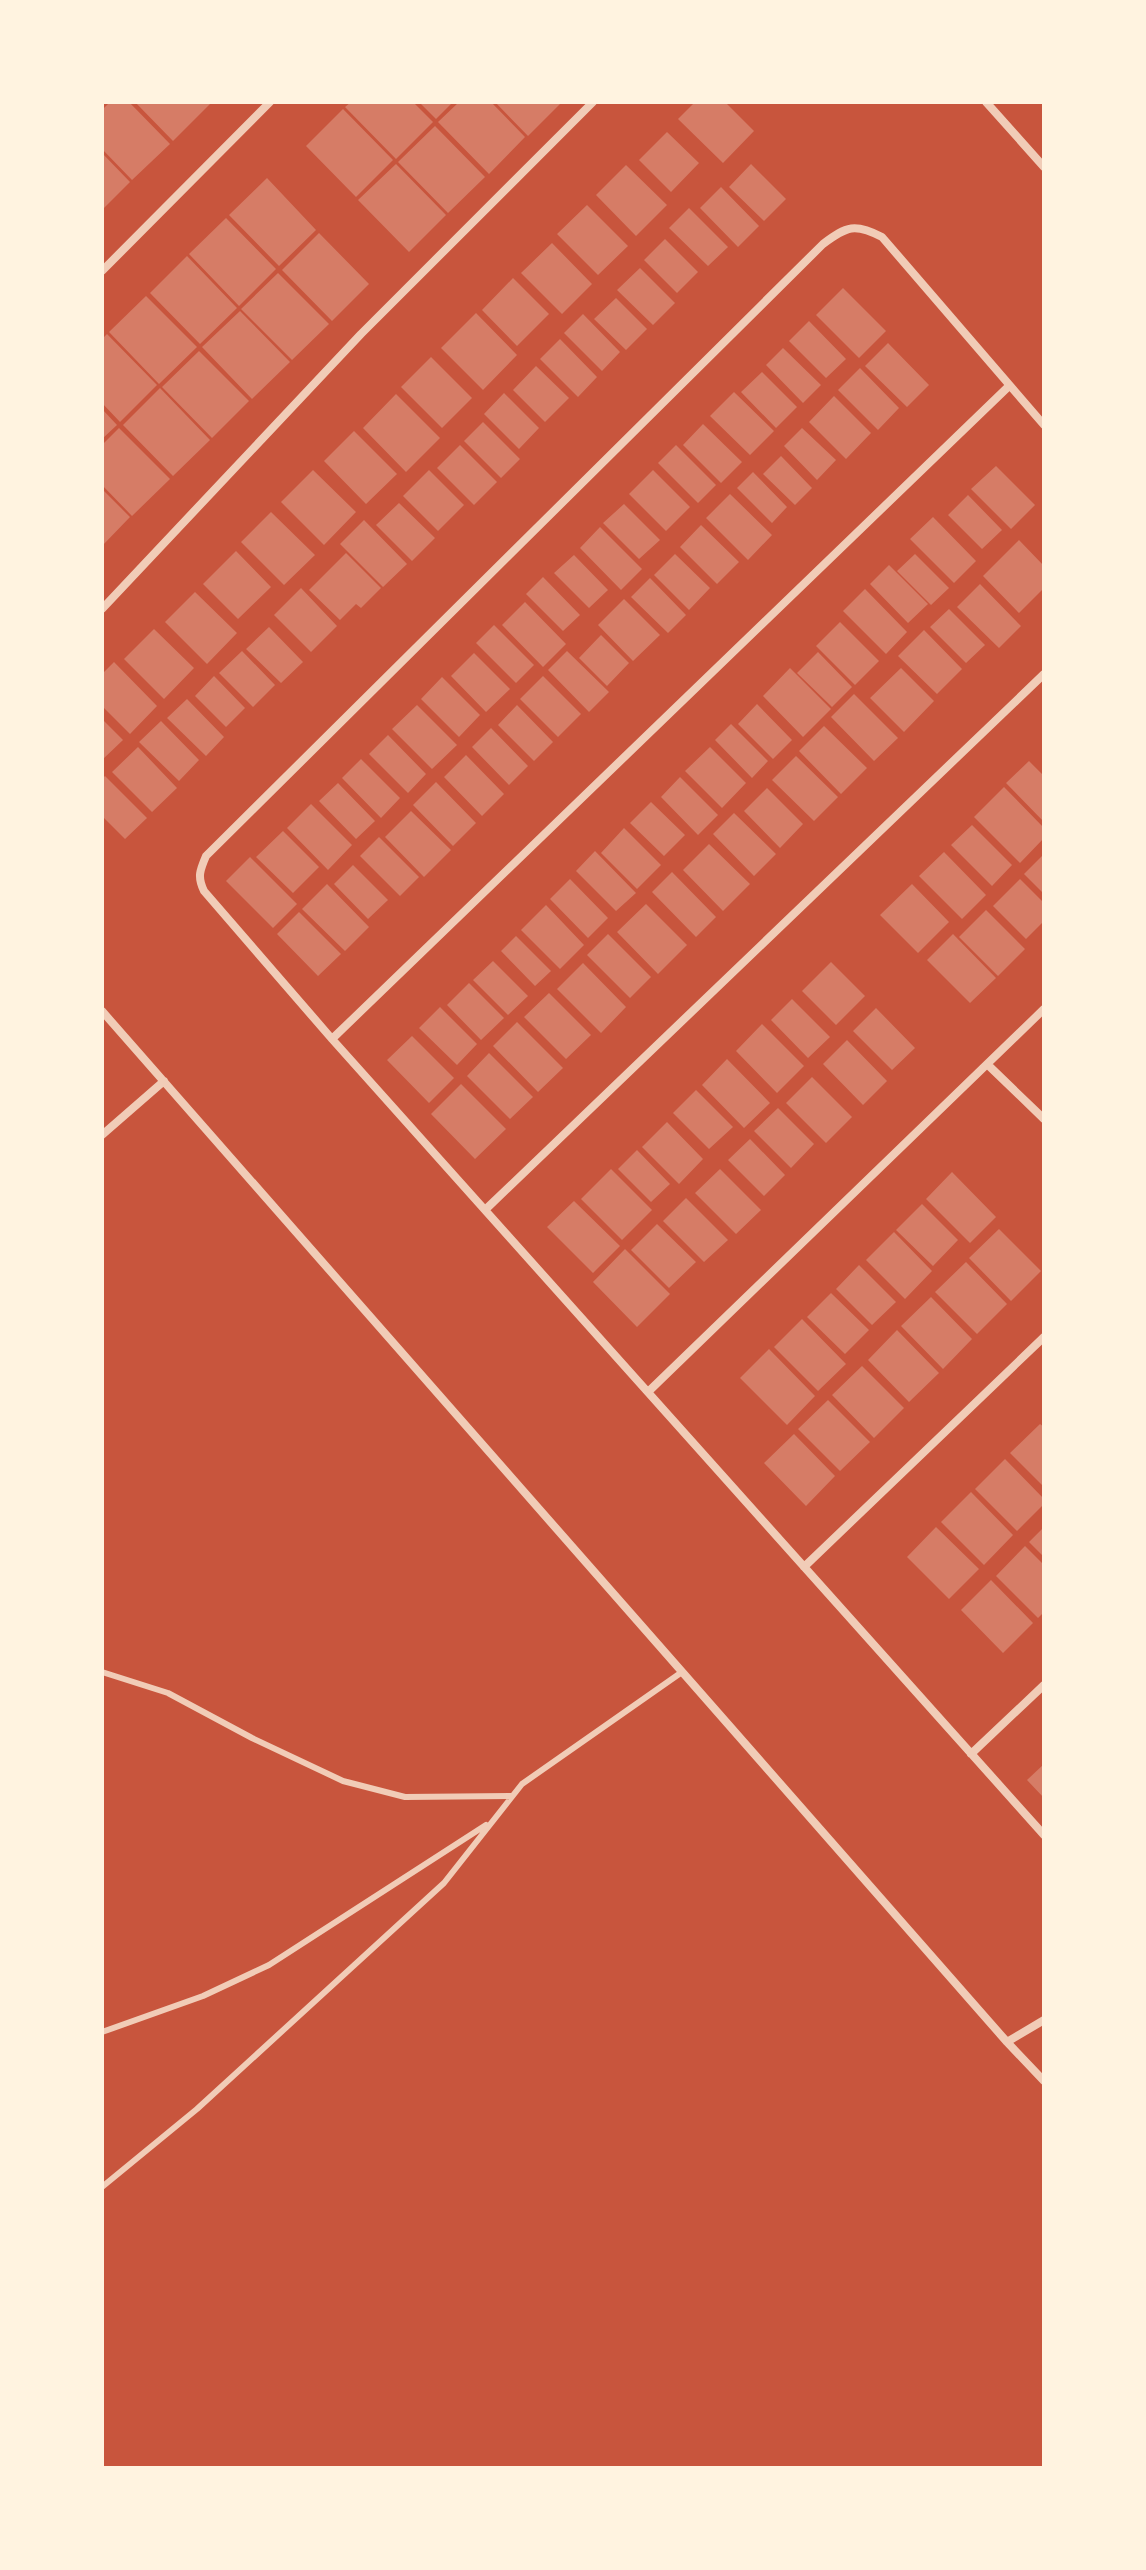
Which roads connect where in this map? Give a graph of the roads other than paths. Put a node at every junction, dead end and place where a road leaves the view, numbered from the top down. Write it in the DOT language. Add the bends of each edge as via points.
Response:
graph roads {
  1 [pos="270,102"];
  2 [pos="593,102"];
  3 [pos="986,102"];
  4 [pos="1044,167"];
  5 [pos="102,271"];
  6 [pos="1009,386"];
  7 [pos="1044,425"];
  8 [pos="102,609"];
  9 [pos="1044,674"];
  10 [pos="1044,1009"];
  11 [pos="102,1011"];
  12 [pos="332,1039"];
  13 [pos="987,1064"];
  14 [pos="164,1081"];
  15 [pos="1044,1119"];
  16 [pos="102,1135"];
  17 [pos="485,1210"];
  18 [pos="1044,1337"];
  19 [pos="648,1392"];
  20 [pos="804,1567"];
  21 [pos="102,1672"];
  22 [pos="682,1672"];
  23 [pos="1044,1685"];
  24 [pos="971,1754"];
  25 [pos="511,1796"];
  26 [pos="492,1820"];
  27 [pos="1044,1835"];
  28 [pos="1044,2020"];
  29 [pos="102,2032"];
  30 [pos="1007,2042"];
  31 [pos="1044,2081"];
  32 [pos="102,2187"];
  1 -- 5 [label="street"];
  2 -- 8 [label="street" via="361,334"];
  3 -- 4 [label="street"];
  6 -- 7 [label="street"];
  6 -- 12 [label="street"];
  6 -- 12 [label="street" via="882,237 863,227 842,229 823,244 206,856 199,872 204,891"];
  9 -- 17 [label="street"];
  10 -- 13 [label="street"];
  11 -- 14 [label="street"];
  12 -- 17 [label="street"];
  13 -- 15 [label="street"];
  13 -- 19 [label="street"];
  14 -- 16 [label="street"];
  14 -- 22 [label="street"];
  17 -- 19 [label="street"];
  18 -- 20 [label="street"];
  19 -- 20 [label="street"];
  20 -- 24 [label="street"];
  21 -- 25 [label="lane" via="168,1693 343,1781 405,1797"];
  22 -- 25 [label="lane"];
  22 -- 30 [label="street"];
  23 -- 24 [label="street"];
  24 -- 27 [label="street"];
  25 -- 26 [label="lane"];
  26 -- 29 [label="lane" via="269,1965 203,1996"];
  26 -- 32 [label="lane" via="444,1883 197,2109"];
  28 -- 30 [label="street"];
  30 -- 31 [label="street"];
}
